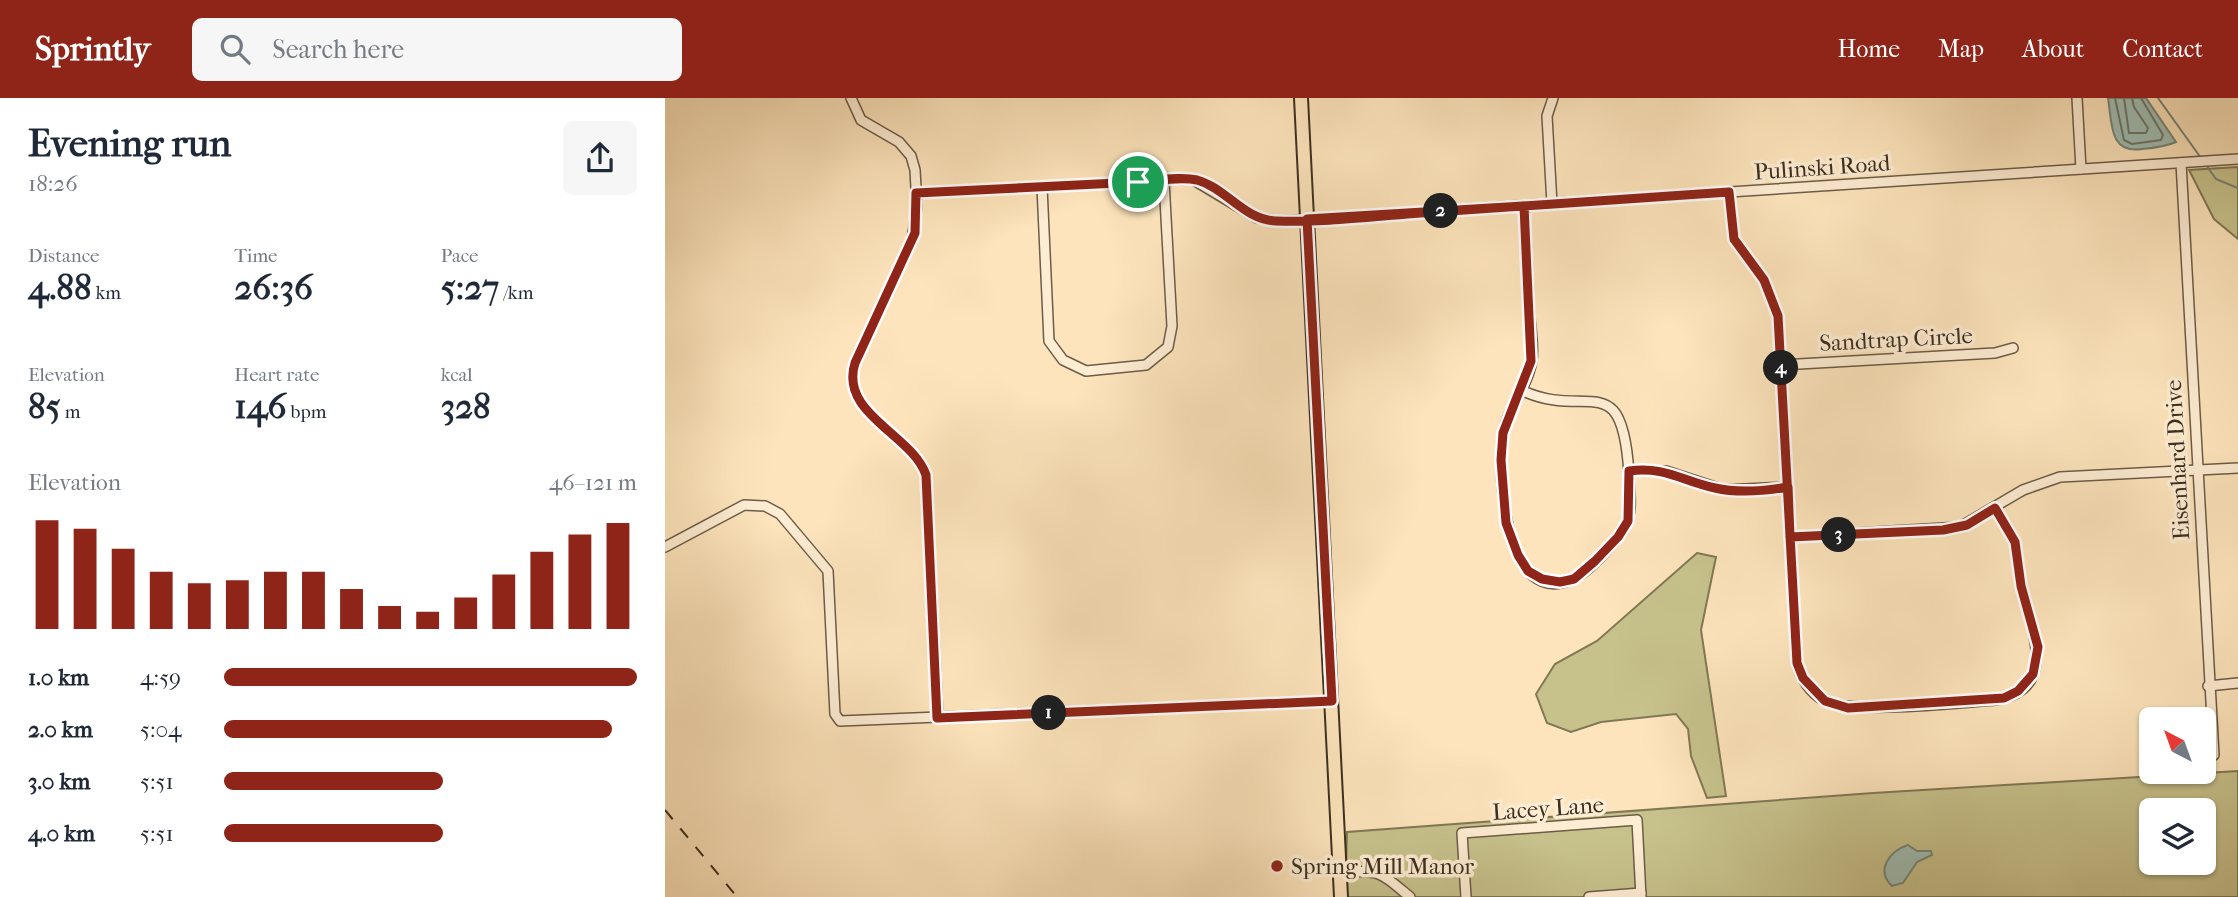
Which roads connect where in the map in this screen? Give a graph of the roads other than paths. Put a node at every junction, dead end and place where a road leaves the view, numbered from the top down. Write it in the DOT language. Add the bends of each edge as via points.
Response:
graph roads {
  1 [pos="851,98"];
  2 [pos="1301,98"];
  3 [pos="1553,98"];
  4 [pos="2077,98"];
  5 [pos="2238,159"];
  6 [pos="2181,163"];
  7 [pos="2081,169"];
  8 [pos="1164,181"];
  9 [pos="1042,187"];
  10 [pos="1729,192"];
  11 [pos="916,193"];
  12 [pos="1552,204"];
  13 [pos="1524,206"];
  14 [pos="1307,219"];
  15 [pos="2013,348"];
  16 [pos="1781,365"];
  17 [pos="1521,390"];
  18 [pos="2238,468"];
  19 [pos="2197,470"];
  20 [pos="1629,471"];
  21 [pos="1788,487"];
  22 [pos="1995,508"];
  23 [pos="1790,537"];
  24 [pos="665,547"];
  25 [pos="2238,683"];
  26 [pos="2208,686"];
  27 [pos="1332,701"];
  28 [pos="2210,707"];
  29 [pos="937,718"];
  30 [pos="1340,873"];
  31 [pos="1641,895"];
  32 [pos="1341,897"];
  33 [pos="1410,897"];
  34 [pos="1466,897"];
  35 [pos="1589,897"];
  1 -- 11 [label="street" via="861,120 899,142 911,156"];
  2 -- 14 [label="main road"];
  3 -- 12 [label="street" via="1548,116"];
  4 -- 7 [label="street"];
  5 -- 6 [label="street, Pulinski Road"];
  6 -- 7 [label="street, Pulinski Road"];
  6 -- 19 [label="street, Eisenhard Drive"];
  7 -- 10 [label="street, Pulinski Road"];
  8 -- 9 [label="street, Pulinski Road"];
  8 -- 9 [label="street" via="1170,341 1159,357 1146,365 1086,370 1063,360 1049,341"];
  8 -- 14 [label="street, Pulinski Road" via="1201,182 1264,220"];
  9 -- 11 [label="street, Pulinski Road"];
  10 -- 12 [label="street, Pulinski Road"];
  10 -- 16 [label="street" via="1734,239 1774,300"];
  11 -- 29 [label="street" via="915,233 855,363 853,382 864,406 917,458 926,475"];
  12 -- 13 [label="street, Pulinski Road"];
  13 -- 14 [label="street, Pulinski Road"];
  13 -- 17 [label="street" via="1532,356"];
  14 -- 27 [label="main road"];
  15 -- 16 [label="street, Sandtrap Circle" via="1995,353"];
  16 -- 21 [label="street"];
  17 -- 20 [label="street" via="1553,401 1595,401 1613,410 1624,425"];
  17 -- 20 [label="street" via="1501,440 1506,523 1518,555 1534,575 1554,582 1574,579 1618,537 1630,515"];
  18 -- 19 [label="street"];
  19 -- 22 [label="street" via="2048,479"];
  19 -- 26 [label="street, Eisenhard Drive"];
  20 -- 21 [label="street" via="1666,471 1724,490"];
  21 -- 23 [label="street"];
  22 -- 23 [label="street" via="1967,525 1943,530"];
  22 -- 23 [label="street" via="2015,542 2021,586 2038,647 2033,674 2018,691 2004,698 1848,708 1820,698 1798,668"];
  24 -- 29 [label="street" via="744,505 765,506 780,514 828,571 835,714 840,721"];
  25 -- 26 [label="street"];
  26 -- 28 [label="street, Eisenhard Drive"];
  27 -- 29 [label="street"];
  27 -- 30 [label="main road"];
  30 -- 32 [label="main road"];
  30 -- 33 [label="street" via="1380,872"];
  31 -- 34 [label="street, Lacey Lane" via="1637,820 1462,833"];
  31 -- 35 [label="street"];
}
